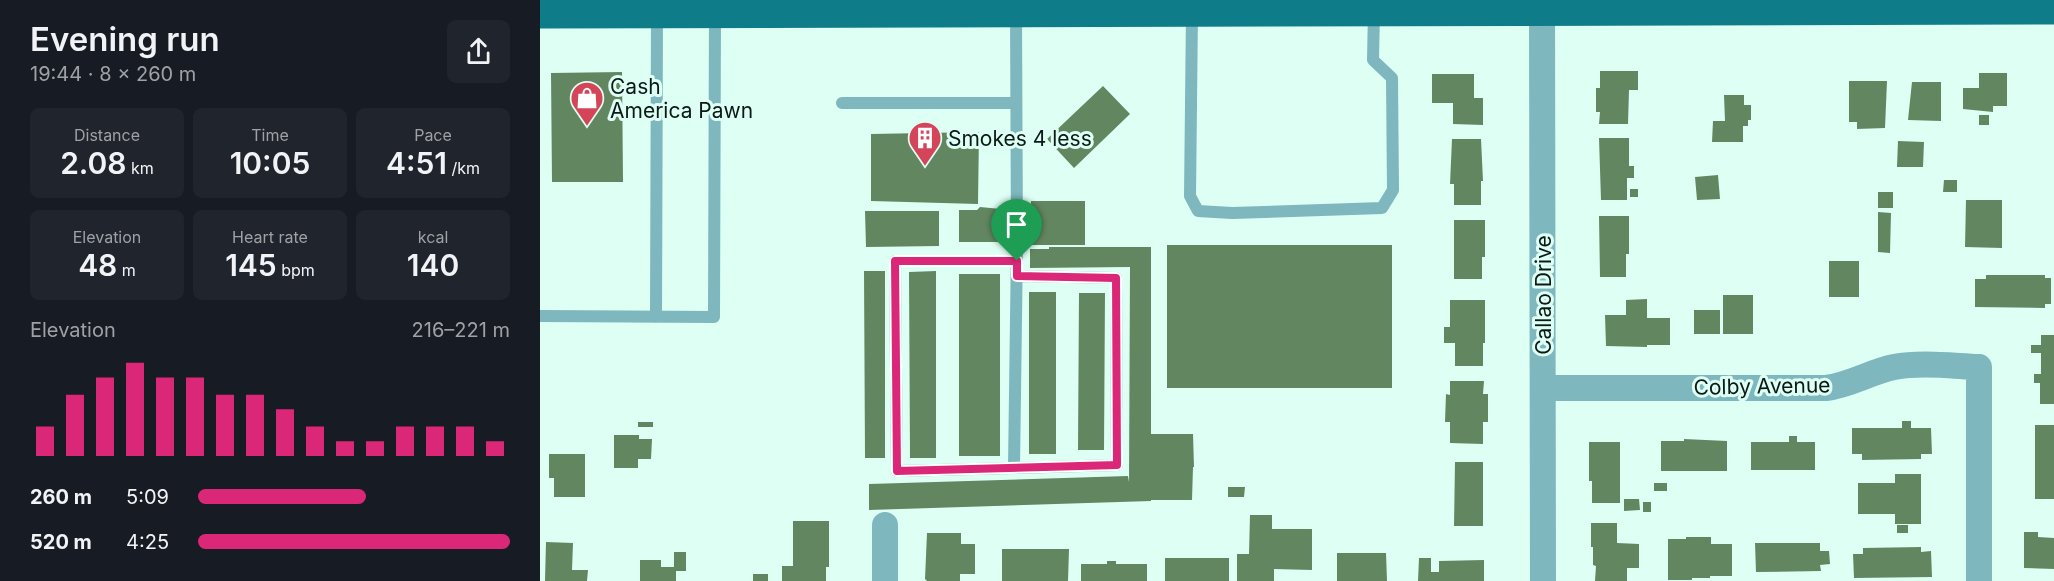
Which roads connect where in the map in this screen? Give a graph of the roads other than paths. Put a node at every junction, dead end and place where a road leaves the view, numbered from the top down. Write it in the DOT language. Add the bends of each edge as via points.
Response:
graph roads {
  1 [pos="1918,4"];
  2 [pos="2005,4"];
  3 [pos="1542,5"];
  4 [pos="667,8"];
  5 [pos="2054,9"];
  6 [pos="1374,10"];
  7 [pos="1016,11"];
  8 [pos="1192,11"];
  9 [pos="540,12"];
  10 [pos="715,12"];
  11 [pos="842,103"];
  12 [pos="1016,103"];
  13 [pos="1017,261"];
  14 [pos="1017,276"];
  15 [pos="540,316"];
  16 [pos="656,317"];
  17 [pos="1543,388"];
  18 [pos="1014,468"];
  19 [pos="885,525"];
  20 [pos="885,581"];
  21 [pos="1543,581"];
  22 [pos="1979,581"];
  1 -- 2 [label="main road"];
  1 -- 3 [label="main road"];
  2 -- 5 [label="main road"];
  3 -- 6 [label="main road"];
  3 -- 17 [label="street, Callao Drive"];
  4 -- 9 [label="main road"];
  4 -- 10 [label="main road"];
  4 -- 16 [label="lane"];
  6 -- 8 [label="main road"];
  6 -- 8 [label="lane" via="1373,60 1392,78 1393,190 1382,208 1232,213 1198,211 1190,196"];
  7 -- 8 [label="main road"];
  7 -- 10 [label="main road"];
  7 -- 12 [label="lane"];
  10 -- 16 [label="lane" via="714,317"];
  11 -- 12 [label="lane"];
  12 -- 13 [label="lane"];
  13 -- 14 [label="lane"];
  13 -- 18 [label="lane" via="895,261 897,471"];
  14 -- 18 [label="lane"];
  14 -- 18 [label="lane" via="1116,278 1117,465"];
  15 -- 16 [label="lane"];
  17 -- 21 [label="street, Callao Drive"];
  17 -- 22 [label="street, Colby Avenue" via="1826,388 1896,367 1979,367"];
  19 -- 20 [label="street"];
}
